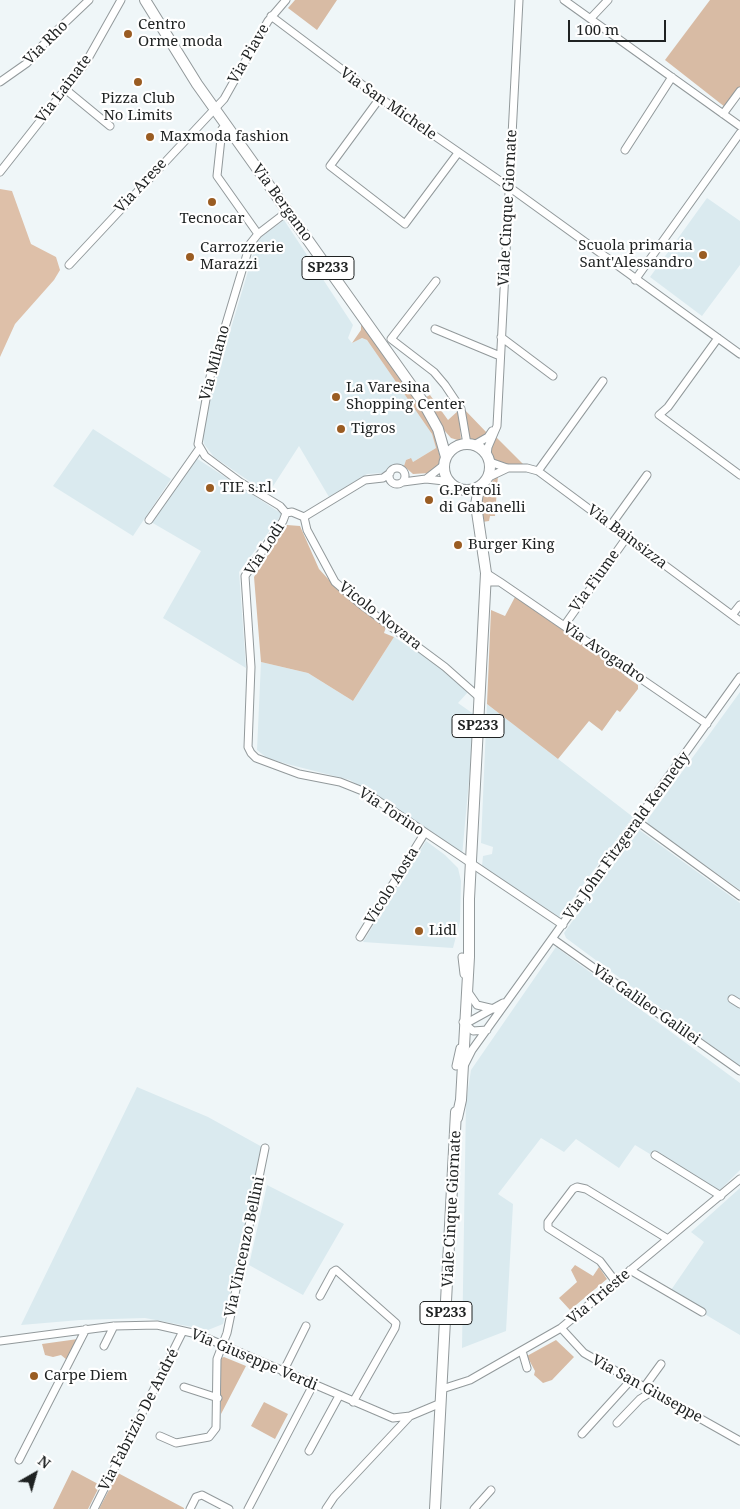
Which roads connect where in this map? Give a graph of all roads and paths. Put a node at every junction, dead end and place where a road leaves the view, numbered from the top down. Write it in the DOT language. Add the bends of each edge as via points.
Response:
graph roads {
  1 [pos="89,0"];
  2 [pos="121,0"];
  3 [pos="145,0"];
  4 [pos="286,0"];
  5 [pos="519,0"];
  6 [pos="564,0"];
  7 [pos="608,0"];
  8 [pos="271,16"];
  9 [pos="591,18"];
  10 [pos="672,77"];
  11 [pos="0,82"];
  12 [pos="66,89"];
  13 [pos="740,91"];
  14 [pos="380,98"];
  15 [pos="215,109"];
  16 [pos="723,114"];
  17 [pos="226,125"];
  18 [pos="110,126"];
  19 [pos="740,126"];
  20 [pos="740,133"];
  21 [pos="624,150"];
  22 [pos="458,153"];
  23 [pos="0,172"];
  24 [pos="509,187"];
  25 [pos="288,211"];
  26 [pos="258,234"];
  27 [pos="69,265"];
  28 [pos="635,280"];
  29 [pos="436,281"];
  30 [pos="435,329"];
  31 [pos="501,337"];
  32 [pos="718,338"];
  33 [pos="740,354"];
  34 [pos="500,356"];
  35 [pos="553,376"];
  36 [pos="603,381"];
  37 [pos="496,417"];
  38 [pos="438,429"];
  39 [pos="468,445"];
  40 [pos="199,449"];
  41 [pos="488,459"];
  42 [pos="445,461"];
  43 [pos="508,468"];
  44 [pos="538,471"];
  45 [pos="404,472"];
  46 [pos="390,473"];
  47 [pos="647,475"];
  48 [pos="740,475"];
  49 [pos="378,478"];
  50 [pos="417,479"];
  51 [pos="426,479"];
  52 [pos="486,481"];
  53 [pos="403,482"];
  54 [pos="394,483"];
  55 [pos="457,488"];
  56 [pos="286,513"];
  57 [pos="304,517"];
  58 [pos="149,520"];
  59 [pos="611,525"];
  60 [pos="627,537"];
  61 [pos="484,552"];
  62 [pos="486,577"];
  63 [pos="740,604"];
  64 [pos="732,615"];
  65 [pos="740,621"];
  66 [pos="564,626"];
  67 [pos="740,678"];
  68 [pos="480,698"];
  69 [pos="707,724"];
  70 [pos="251,753"];
  71 [pos="636,821"];
  72 [pos="424,834"];
  73 [pos="471,864"];
  74 [pos="740,896"];
  75 [pos="469,899"];
  76 [pos="563,925"];
  77 [pos="360,938"];
  78 [pos="553,939"];
  79 [pos="462,957"];
  80 [pos="467,990"];
  81 [pos="513,995"];
  82 [pos="732,999"];
  83 [pos="740,1004"];
  84 [pos="494,1010"];
  85 [pos="465,1024"];
  86 [pos="487,1030"];
  87 [pos="459,1069"];
  88 [pos="740,1071"];
  89 [pos="265,1148"];
  90 [pos="655,1155"];
  91 [pos="740,1179"];
  92 [pos="721,1196"];
  93 [pos="668,1239"];
  94 [pos="630,1270"];
  95 [pos="616,1282"];
  96 [pos="320,1296"];
  97 [pos="702,1312"];
  98 [pos="114,1326"];
  99 [pos="306,1326"];
  100 [pos="561,1328"];
  101 [pos="86,1329"];
  102 [pos="183,1331"];
  103 [pos="0,1341"];
  104 [pos="222,1345"];
  105 [pos="104,1346"];
  106 [pos="522,1351"];
  107 [pos="661,1364"];
  108 [pos="527,1368"];
  109 [pos="283,1372"];
  110 [pos="632,1380"];
  111 [pos="314,1385"];
  112 [pos="645,1386"];
  113 [pos="184,1387"];
  114 [pos="442,1389"];
  115 [pos="653,1391"];
  116 [pos="338,1396"];
  117 [pos="218,1398"];
  118 [pos="353,1402"];
  119 [pos="441,1403"];
  120 [pos="410,1416"];
  121 [pos="617,1423"];
  122 [pos="582,1434"];
  123 [pos="160,1436"];
  124 [pos="740,1441"];
  125 [pos="309,1451"];
  126 [pos="19,1460"];
  127 [pos="492,1490"];
  128 [pos="94,1509"];
  129 [pos="190,1509"];
  130 [pos="229,1509"];
  131 [pos="248,1509"];
  132 [pos="326,1509"];
  133 [pos="435,1509"];
  134 [pos="474,1509"];
  1 -- 11 [label="street, Via Rho" via="27,63"];
  2 -- 12 [label="street, Via Lainate" via="85,64"];
  3 -- 15 [label="main road, Via Bergamo / SP233"];
  4 -- 8 [label="street, Via Piave"];
  5 -- 24 [label="street, Viale Cinque Giornate"];
  6 -- 9 [label="street"];
  7 -- 9 [label="street"];
  8 -- 14 [label="street, Via San Michele"];
  8 -- 15 [label="street, Via Piave" via="224,99"];
  9 -- 10 [label="street"];
  10 -- 16 [label="street"];
  10 -- 21 [label="street"];
  12 -- 18 [label="street"];
  12 -- 23 [label="street, Via Lainate"];
  13 -- 16 [label="street"];
  14 -- 22 [label="street, Via San Michele"];
  14 -- 22 [label="street" via="330,166 405,224"];
  15 -- 17 [label="main road, Via Bergamo / SP233"];
  15 -- 27 [label="street, Via Arese"];
  16 -- 19 [label="street"];
  17 -- 25 [label="main road, Via Bergamo / SP233"];
  17 -- 26 [label="street" via="222,129 217,176"];
  20 -- 28 [label="street"];
  22 -- 24 [label="street, Via San Michele"];
  24 -- 28 [label="street, Via San Michele"];
  24 -- 31 [label="street, Viale Cinque Giornate"];
  25 -- 26 [label="street, Via Milano"];
  25 -- 38 [label="main road, Via Bergamo / SP233" via="411,383"];
  26 -- 40 [label="street, Via Milano" via="250,244 210,377 198,437"];
  28 -- 32 [label="street, Via San Michele"];
  29 -- 39 [label="street" via="391,339 434,372 445,385 461,408"];
  30 -- 34 [label="street"];
  31 -- 34 [label="street, Viale Cinque Giornate"];
  31 -- 35 [label="street"];
  32 -- 33 [label="street, Via San Michele"];
  32 -- 48 [label="street" via="668,407 658,414"];
  34 -- 37 [label="street, Viale Cinque Giornate"];
  36 -- 44 [label="street"];
  37 -- 39 [label="street, Viale Cinque Giornate" via="491,433"];
  37 -- 41 [label="street, Viale Cinque Giornate" via="497,426 488,447"];
  38 -- 39 [label="main road, Via Bergamo / SP233" via="448,440"];
  38 -- 42 [label="main road, Via Bergamo / SP233"];
  39 -- 41 [label="main road, SP233"];
  39 -- 42 [label="main road" via="451,450"];
  40 -- 56 [label="street, Via Lodi"];
  40 -- 58 [label="street"];
  41 -- 43 [label="street, Via Bainsizza"];
  41 -- 52 [label="main road, SP233"];
  42 -- 51 [label="street"];
  42 -- 55 [label="main road, SP233" via="446,477"];
  43 -- 44 [label="street, Via Bainsizza"];
  43 -- 52 [label="street, Via Bainsizza"];
  44 -- 59 [label="street, Via Bainsizza"];
  45 -- 46 [label="street" via="397,468"];
  45 -- 50 [label="street"];
  45 -- 53 [label="street"];
  46 -- 49 [label="street"];
  46 -- 54 [label="street"];
  47 -- 59 [label="street"];
  49 -- 54 [label="street"];
  49 -- 57 [label="street" via="364,480"];
  50 -- 51 [label="street"];
  50 -- 53 [label="street"];
  51 -- 55 [label="street" via="444,481"];
  52 -- 55 [label="main road" via="470,491"];
  52 -- 61 [label="main road, Viale Cinque Giornate / SP233" via="478,493 476,505"];
  53 -- 54 [label="street"];
  55 -- 61 [label="main road, Viale Cinque Giornate / SP233" via="470,505"];
  56 -- 57 [label="street"];
  56 -- 70 [label="street, Via Lodi" via="245,576 251,667 248,747"];
  57 -- 68 [label="street, Vicolo Novara" via="335,582"];
  59 -- 60 [label="street, Via Bainsizza"];
  60 -- 64 [label="street, Via Bainsizza"];
  60 -- 66 [label="street, Via Fiume"];
  61 -- 62 [label="main road, Viale Cinque Giornate / SP233"];
  62 -- 66 [label="street, Via Avogadro" via="500,582"];
  62 -- 68 [label="main road, Viale Cinque Giornate / SP233"];
  63 -- 64 [label="street"];
  64 -- 65 [label="street, Via Bainsizza"];
  66 -- 69 [label="street, Via Avogadro"];
  67 -- 69 [label="street, Via John Fitzgerald Kennedy"];
  68 -- 73 [label="main road, Viale Cinque Giornate / SP233"];
  69 -- 71 [label="street, Via John Fitzgerald Kennedy"];
  70 -- 72 [label="street, Via Torino" via="256,758 299,774 340,782 365,792"];
  71 -- 74 [label="street"];
  71 -- 76 [label="street, Via John Fitzgerald Kennedy"];
  72 -- 73 [label="street, Via Torino"];
  72 -- 77 [label="street, Vicolo Aosta"];
  73 -- 75 [label="main road, Viale Cinque Giornate / SP233"];
  73 -- 76 [label="street, Via Torino"];
  75 -- 79 [label="main road, Viale Cinque Giornate / SP233"];
  75 -- 80 [label="main road, Viale Cinque Giornate / SP233"];
  76 -- 78 [label="street, Via John Fitzgerald Kennedy"];
  78 -- 81 [label="street, Via John Fitzgerald Kennedy"];
  78 -- 88 [label="street, Via Galileo Galilei"];
  79 -- 85 [label="street" via="462,1020"];
  79 -- 87 [label="main road, Viale Cinque Giornate / SP233"];
  80 -- 84 [label="street" via="477,1005"];
  80 -- 85 [label="main road, Viale Cinque Giornate / SP233"];
  81 -- 84 [label="street, Via John Fitzgerald Kennedy"];
  81 -- 86 [label="street, Via John Fitzgerald Kennedy"];
  82 -- 83 [label="street"];
  84 -- 85 [label="street, Via John Fitzgerald Kennedy"];
  85 -- 86 [label="street" via="473,1031"];
  85 -- 87 [label="main road, Viale Cinque Giornate / SP233"];
  86 -- 87 [label="street, Via John Fitzgerald Kennedy"];
  87 -- 114 [label="main road, Viale Cinque Giornate / SP233"];
  89 -- 104 [label="street, Via Vincenzo Bellini"];
  90 -- 92 [label="street"];
  91 -- 92 [label="street, Via Trieste"];
  92 -- 93 [label="street, Via Trieste"];
  93 -- 94 [label="street, Via Trieste"];
  93 -- 95 [label="street" via="586,1189 573,1189 548,1222 548,1228 600,1261"];
  94 -- 95 [label="street, Via Trieste"];
  94 -- 97 [label="street"];
  95 -- 100 [label="street, Via Trieste"];
  96 -- 118 [label="street" via="336,1270 396,1323"];
  98 -- 101 [label="street, Via Giuseppe Verdi"];
  98 -- 102 [label="street, Via Giuseppe Verdi" via="157,1325"];
  98 -- 105 [label="street"];
  99 -- 109 [label="street"];
  100 -- 106 [label="street, Via Trieste"];
  100 -- 110 [label="street, Via San Giuseppe" via="580,1351"];
  101 -- 103 [label="street, Via Giuseppe Verdi"];
  101 -- 126 [label="street"];
  102 -- 104 [label="street, Via Giuseppe Verdi"];
  102 -- 128 [label="street, Via Fabrizio De André"];
  104 -- 109 [label="street, Via Giuseppe Verdi"];
  104 -- 117 [label="street, Via Vincenzo Bellini" via="217,1359"];
  106 -- 108 [label="street"];
  106 -- 114 [label="street, Via Trieste" via="470,1380"];
  107 -- 112 [label="street"];
  109 -- 111 [label="street, Via Giuseppe Verdi"];
  110 -- 112 [label="street, Via San Giuseppe"];
  110 -- 122 [label="street"];
  111 -- 116 [label="street, Via Giuseppe Verdi"];
  111 -- 131 [label="street"];
  112 -- 115 [label="street, Via San Giuseppe"];
  113 -- 117 [label="street"];
  114 -- 119 [label="main road, Viale Cinque Giornate / SP233"];
  115 -- 121 [label="street"];
  115 -- 124 [label="street, Via San Giuseppe"];
  116 -- 118 [label="street, Via Giuseppe Verdi"];
  116 -- 125 [label="street"];
  117 -- 123 [label="street, Via Vincenzo Bellini" via="217,1424 209,1436 176,1443"];
  118 -- 120 [label="street, Via Giuseppe Verdi" via="393,1418"];
  119 -- 120 [label="street, Via Giuseppe Verdi"];
  119 -- 133 [label="main road, Viale Cinque Giornate / SP233"];
  120 -- 132 [label="street"];
  127 -- 134 [label="street"];
  129 -- 130 [label="street" via="196,1497 202,1496"];
}
